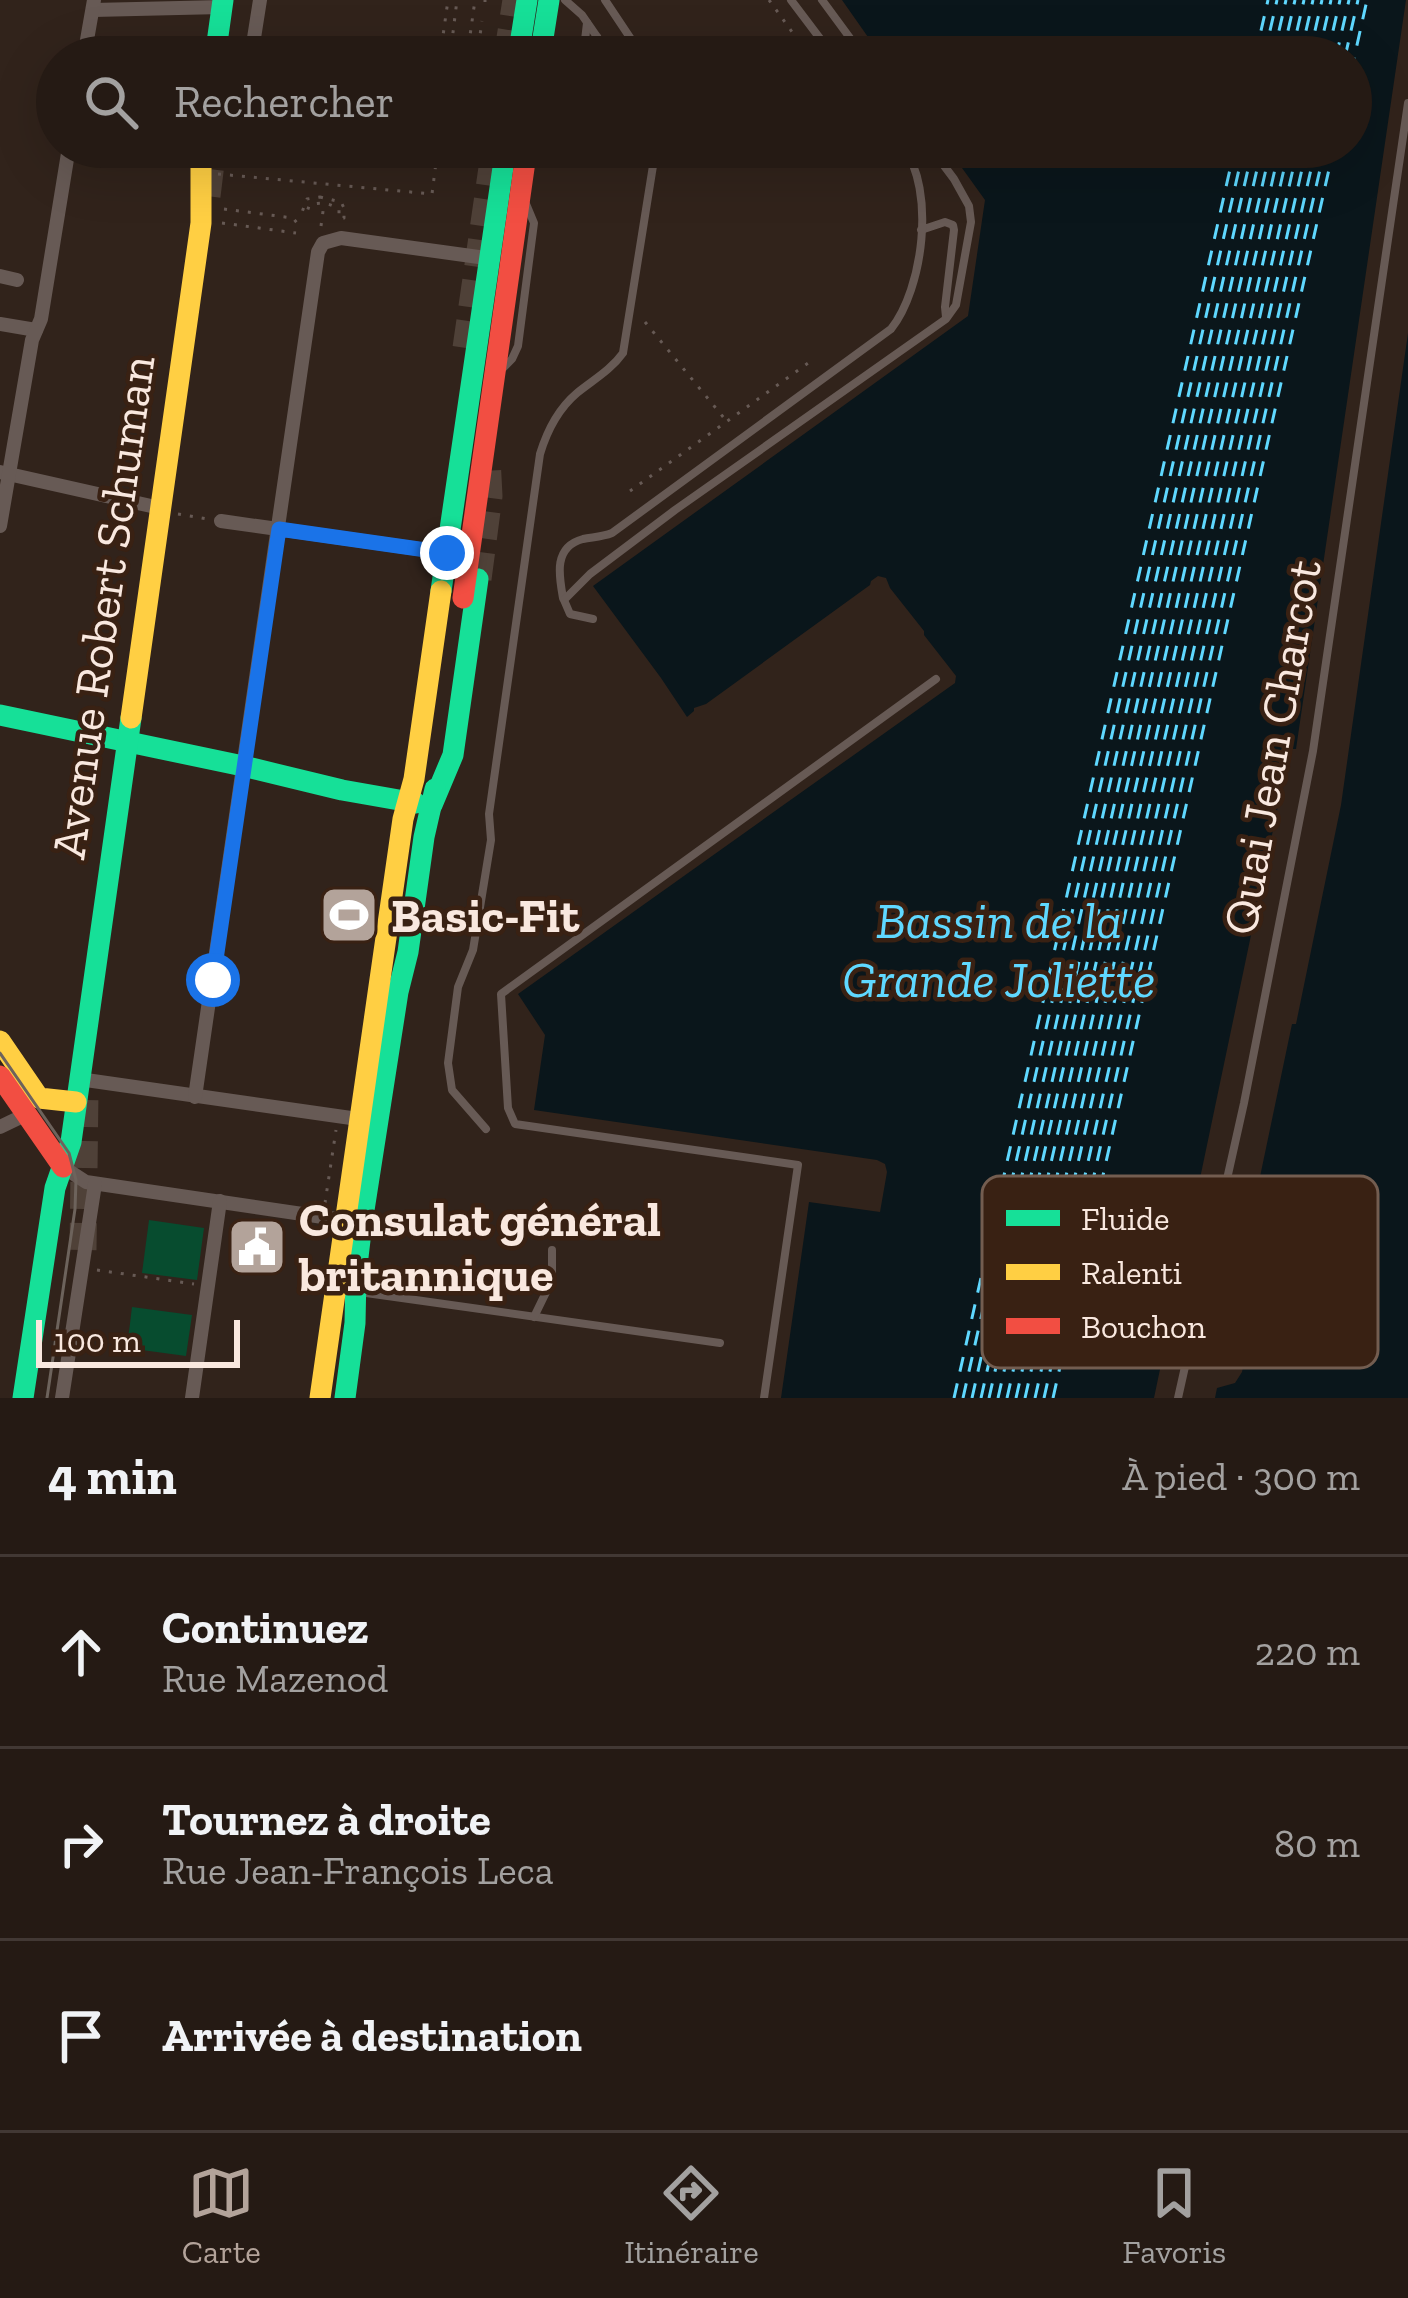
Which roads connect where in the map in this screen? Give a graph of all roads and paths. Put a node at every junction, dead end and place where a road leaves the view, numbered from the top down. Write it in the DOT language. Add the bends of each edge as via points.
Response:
graph roads {
  1 [pos="260,0"];
  2 [pos="448,0"];
  3 [pos="458,0"];
  4 [pos="475,0"];
  5 [pos="526,0"];
  6 [pos="549,0"];
  7 [pos="565,0"];
  8 [pos="605,0"];
  9 [pos="769,0"];
  10 [pos="791,0"];
  11 [pos="822,0"];
  12 [pos="225,2"];
  13 [pos="155,4"];
  14 [pos="94,5"];
  15 [pos="482,21"];
  16 [pos="587,23"];
  17 [pos="88,36"];
  18 [pos="221,36"];
  19 [pos="254,36"];
  20 [pos="443,36"];
  21 [pos="453,36"];
  22 [pos="470,36"];
  23 [pos="480,36"];
  24 [pos="521,36"];
  25 [pos="543,36"];
  26 [pos="585,36"];
  27 [pos="596,36"];
  28 [pos="629,36"];
  29 [pos="795,36"];
  30 [pos="818,36"];
  31 [pos="849,36"];
  32 [pos="1408,103"];
  33 [pos="65,168"];
  34 [pos="201,168"];
  35 [pos="435,168"];
  36 [pos="520,168"];
  37 [pos="522,168"];
  38 [pos="653,168"];
  39 [pos="916,168"];
  40 [pos="946,168"];
  41 [pos="206,173"];
  42 [pos="328,185"];
  43 [pos="520,193"];
  44 [pos="224,209"];
  45 [pos="222,223"];
  46 [pos="297,223"];
  47 [pos="322,226"];
  48 [pos="920,230"];
  49 [pos="296,233"];
  50 [pos="500,260"];
  51 [pos="0,277"];
  52 [pos="16,280"];
  53 [pos="946,319"];
  54 [pos="646,322"];
  55 [pos="0,323"];
  56 [pos="36,330"];
  57 [pos="815,358"];
  58 [pos="494,377"];
  59 [pos="726,421"];
  60 [pos="5,473"];
  61 [pos="630,491"];
  62 [pos="169,511"];
  63 [pos="221,521"];
  64 [pos="0,526"];
  65 [pos="279,529"];
  66 [pos="447,553"];
  67 [pos="478,579"];
  68 [pos="564,600"];
  69 [pos="593,619"];
  70 [pos="936,680"];
  71 [pos="0,715"];
  72 [pos="127,742"];
  73 [pos="243,766"];
  74 [pos="407,802"];
  75 [pos="432,805"];
  76 [pos="0,1041"];
  77 [pos="0,1076"];
  78 [pos="79,1078"];
  79 [pos="195,1097"];
  80 [pos="76,1102"];
  81 [pos="27,1114"];
  82 [pos="359,1120"];
  83 [pos="0,1127"];
  84 [pos="486,1129"];
  85 [pos="63,1167"];
  86 [pos="1228,1176"];
  87 [pos="95,1184"];
  88 [pos="220,1201"];
  89 [pos="345,1218"];
  90 [pos="552,1250"];
  91 [pos="95,1270"];
  92 [pos="356,1283"];
  93 [pos="208,1286"];
  94 [pos="535,1317"];
  95 [pos="720,1343"];
  96 [pos="334,1363"];
  97 [pos="1185,1368"];
  98 [pos="23,1398"];
  99 [pos="62,1398"];
  100 [pos="192,1398"];
  101 [pos="320,1398"];
  102 [pos="344,1398"];
  103 [pos="764,1398"];
  104 [pos="1178,1398"];
  1 -- 19 [label="street"];
  2 -- 20 [label="path"];
  3 -- 21 [label="path"];
  4 -- 22 [label="path"];
  5 -- 24 [label="main road"];
  6 -- 25 [label="main road"];
  7 -- 16 [label="lane"];
  8 -- 28 [label="lane"];
  9 -- 29 [label="path"];
  10 -- 30 [label="lane"];
  11 -- 31 [label="lane"];
  12 -- 13 [label="street"];
  12 -- 18 [label="main road"];
  13 -- 14 [label="street"];
  14 -- 17 [label="street"];
  15 -- 23 [label="path"];
  16 -- 26 [label="lane"];
  16 -- 27 [label="lane"];
  32 -- 86 [label="lane, Quai Jean Charcot" via="1313,751"];
  33 -- 56 [label="street"];
  34 -- 62 [label="main road, Avenue Robert Schuman"];
  35 -- 42 [label="path" via="432,194"];
  36 -- 50 [label="main road"];
  37 -- 43 [label="main road"];
  38 -- 84 [label="lane" via="623,353 571,399 540,454 491,839 448,1063 452,1090"];
  39 -- 48 [label="lane"];
  40 -- 53 [label="lane" via="971,222 956,305"];
  41 -- 42 [label="path"];
  42 -- 47 [label="path"];
  43 -- 50 [label="main road"];
  43 -- 58 [label="lane" via="534,223 518,346"];
  44 -- 46 [label="path"];
  45 -- 49 [label="path"];
  48 -- 53 [label="lane" via="945,222 954,230"];
  48 -- 68 [label="lane" via="910,298 891,329 612,533 572,543 559,563"];
  50 -- 58 [label="main road"];
  50 -- 65 [label="street" via="341,238 323,243"];
  50 -- 66 [label="main road"];
  51 -- 52 [label="street"];
  53 -- 68 [label="lane" via="675,510"];
  54 -- 59 [label="path"];
  55 -- 56 [label="street"];
  56 -- 60 [label="street"];
  57 -- 59 [label="path"];
  58 -- 75 [label="main road"];
  59 -- 61 [label="path"];
  60 -- 62 [label="street"];
  60 -- 64 [label="street"];
  62 -- 63 [label="path"];
  62 -- 72 [label="main road, Avenue Robert Schuman"];
  63 -- 65 [label="street"];
  65 -- 66 [label="street"];
  65 -- 73 [label="street"];
  66 -- 74 [label="main road"];
  67 -- 75 [label="main road" via="453,754"];
  68 -- 69 [label="lane" via="570,614"];
  70 -- 103 [label="lane" via="501,994 514,1124 798,1165"];
  71 -- 72 [label="main road"];
  72 -- 73 [label="main road"];
  72 -- 78 [label="main road, Avenue Robert Schuman"];
  73 -- 74 [label="main road"];
  73 -- 79 [label="street" via="220,981"];
  74 -- 75 [label="main road"];
  74 -- 82 [label="main road"];
  75 -- 82 [label="main road" via="385,1083"];
  76 -- 80 [label="main road" via="39,1098"];
  77 -- 81 [label="main road"];
  78 -- 79 [label="street"];
  78 -- 80 [label="main road, Avenue Robert Schuman"];
  79 -- 82 [label="street"];
  80 -- 85 [label="main road, Avenue Robert Schuman"];
  81 -- 83 [label="street"];
  81 -- 85 [label="main road"];
  82 -- 89 [label="main road"];
  82 -- 89 [label="path" via="325,1191"];
  85 -- 87 [label="street"];
  85 -- 98 [label="main road, Avenue Robert Schuman"];
  87 -- 88 [label="street"];
  87 -- 99 [label="street"];
  88 -- 89 [label="street"];
  88 -- 93 [label="street"];
  89 -- 92 [label="main road"];
  89 -- 101 [label="main road"];
  90 -- 94 [label="lane" via="552,1280"];
  91 -- 93 [label="path"];
  92 -- 94 [label="lane"];
  92 -- 96 [label="lane" via="348,1283 343,1300"];
  92 -- 102 [label="main road"];
  93 -- 100 [label="street"];
  94 -- 95 [label="lane"];
  97 -- 104 [label="lane, Quai Jean Charcot"];
}
